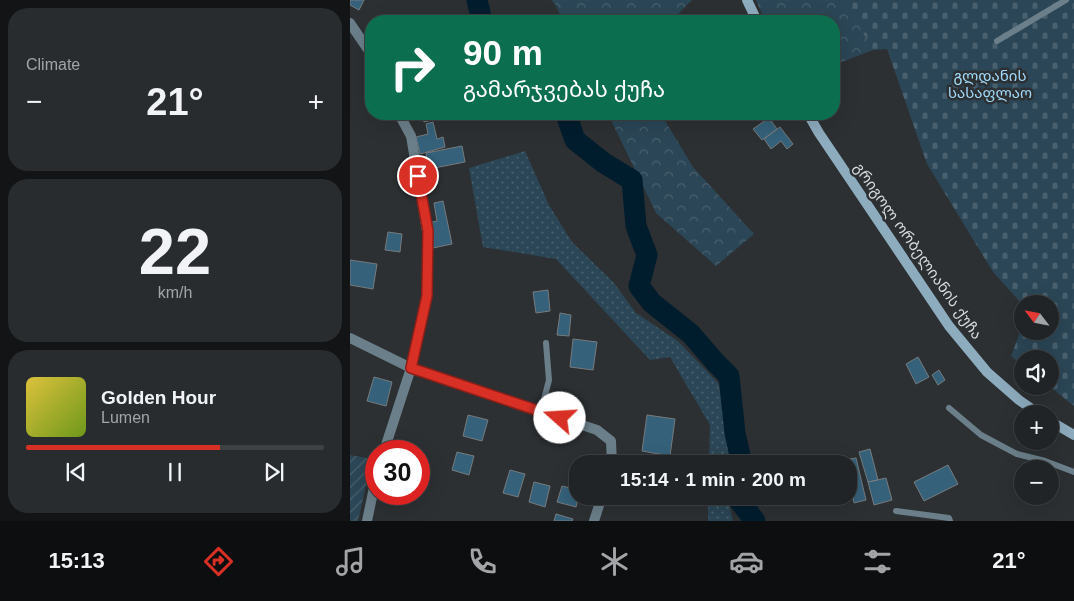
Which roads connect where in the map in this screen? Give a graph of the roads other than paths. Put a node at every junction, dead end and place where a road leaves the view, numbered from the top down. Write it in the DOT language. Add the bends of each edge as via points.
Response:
graph roads {
  1 [pos="747,0"];
  2 [pos="1066,0"];
  3 [pos="754,15"];
  4 [pos="350,23"];
  5 [pos="997,41"];
  6 [pos="365,45"];
  7 [pos="402,120"];
  8 [pos="812,120"];
  9 [pos="350,338"];
  10 [pos="546,343"];
  11 [pos="411,368"];
  12 [pos="1026,405"];
  13 [pos="949,408"];
  14 [pos="541,411"];
  15 [pos="1059,426"];
  16 [pos="1074,435"];
  17 [pos="388,440"];
  18 [pos="612,455"];
  19 [pos="1074,472"];
  20 [pos="370,505"];
  21 [pos="599,505"];
  22 [pos="896,511"];
  23 [pos="367,521"];
  24 [pos="594,521"];
  25 [pos="950,521"];
  1 -- 3 [label="main road"];
  2 -- 5 [label="lane"];
  4 -- 6 [label="street"];
  7 -- 11 [label="street" via="411,136 428,231 427,296"];
  8 -- 12 [label="main road, გრიგოლ ორბელიანის ქუჩა" via="949,326 987,372"];
  9 -- 11 [label="street"];
  10 -- 14 [label="lane" via="549,380"];
  11 -- 14 [label="street"];
  11 -- 17 [label="street"];
  13 -- 19 [label="lane" via="981,435 1017,454"];
  14 -- 18 [label="street" via="597,430 611,441"];
  15 -- 16 [label="main road"];
  20 -- 23 [label="street"];
  21 -- 24 [label="street"];
  22 -- 25 [label="lane" via="949,518"];
}
